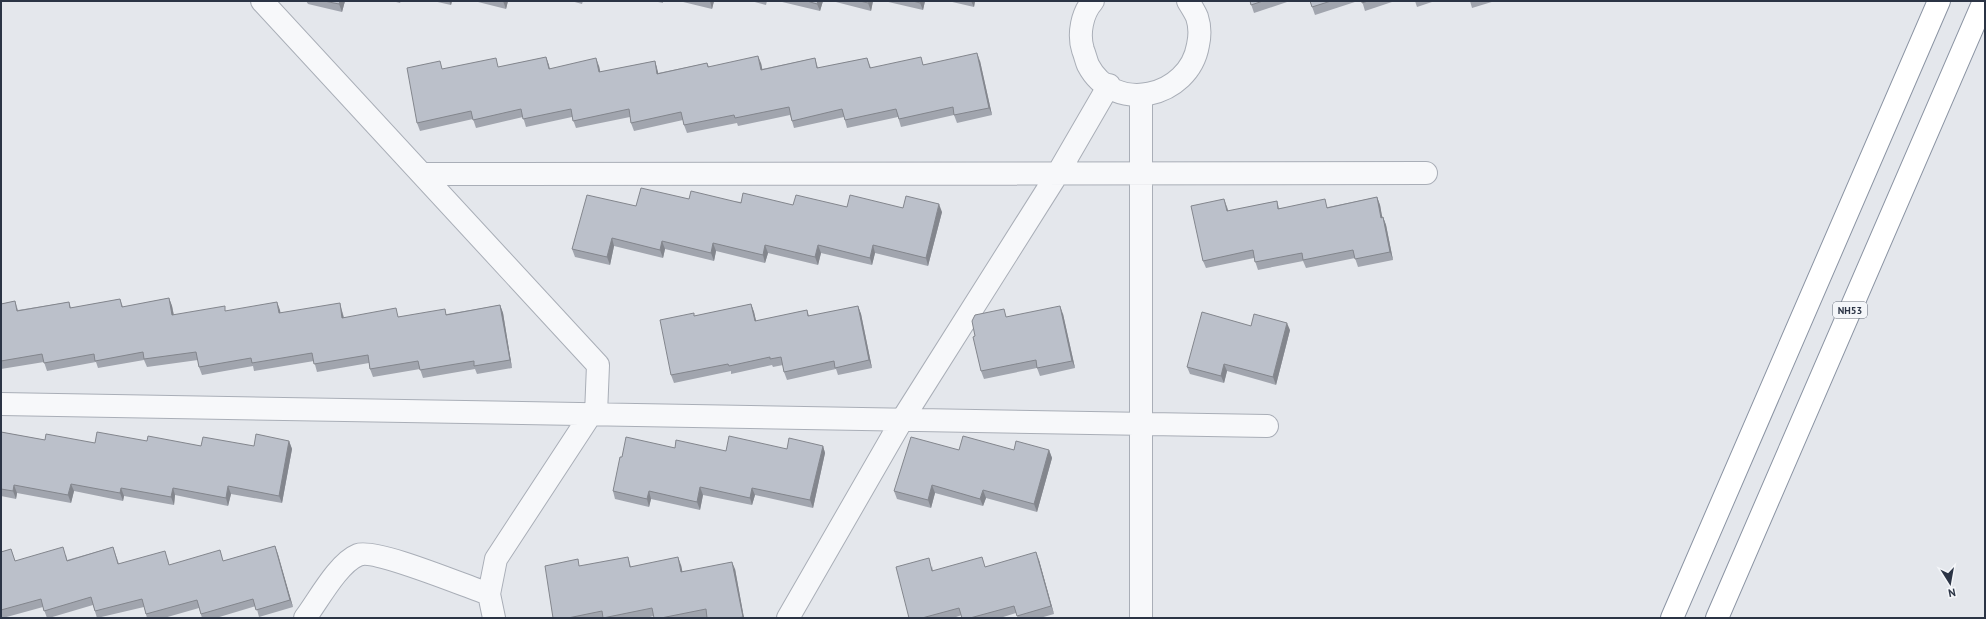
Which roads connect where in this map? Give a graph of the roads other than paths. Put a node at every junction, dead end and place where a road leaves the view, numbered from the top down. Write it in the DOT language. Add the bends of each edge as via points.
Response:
graph roads {
  1 [pos="262,1"];
  2 [pos="1093,1"];
  3 [pos="1188,1"];
  4 [pos="1939,1"];
  5 [pos="1984,1"];
  6 [pos="1109,85"];
  7 [pos="1141,95"];
  8 [pos="1058,173"];
  9 [pos="1141,173"];
  10 [pos="1426,173"];
  11 [pos="422,174"];
  12 [pos="1,404"];
  13 [pos="594,414"];
  14 [pos="902,420"];
  15 [pos="1141,424"];
  16 [pos="1267,426"];
  17 [pos="489,594"];
  18 [pos="306,618"];
  19 [pos="494,618"];
  20 [pos="788,618"];
  21 [pos="1141,618"];
  22 [pos="1672,618"];
  23 [pos="1717,618"];
  1 -- 11 [label="street"];
  2 -- 6 [label="street" via="1081,26 1082,46 1088,65"];
  3 -- 7 [label="street" via="1197,18 1200,36 1196,55 1187,72 1174,85 1156,93"];
  4 -- 22 [label="highway"];
  5 -- 23 [label="highway, NH53"];
  6 -- 7 [label="street" via="1118,91"];
  6 -- 8 [label="street"];
  7 -- 9 [label="street"];
  8 -- 9 [label="street"];
  8 -- 11 [label="street"];
  8 -- 14 [label="street"];
  9 -- 10 [label="street"];
  9 -- 15 [label="street"];
  11 -- 13 [label="street" via="598,365"];
  12 -- 13 [label="street"];
  13 -- 14 [label="street"];
  13 -- 17 [label="street" via="496,559"];
  14 -- 15 [label="street"];
  14 -- 20 [label="street"];
  15 -- 16 [label="street"];
  15 -- 21 [label="street"];
  17 -- 18 [label="street" via="380,556 359,554 343,565"];
  17 -- 19 [label="street"];
}
